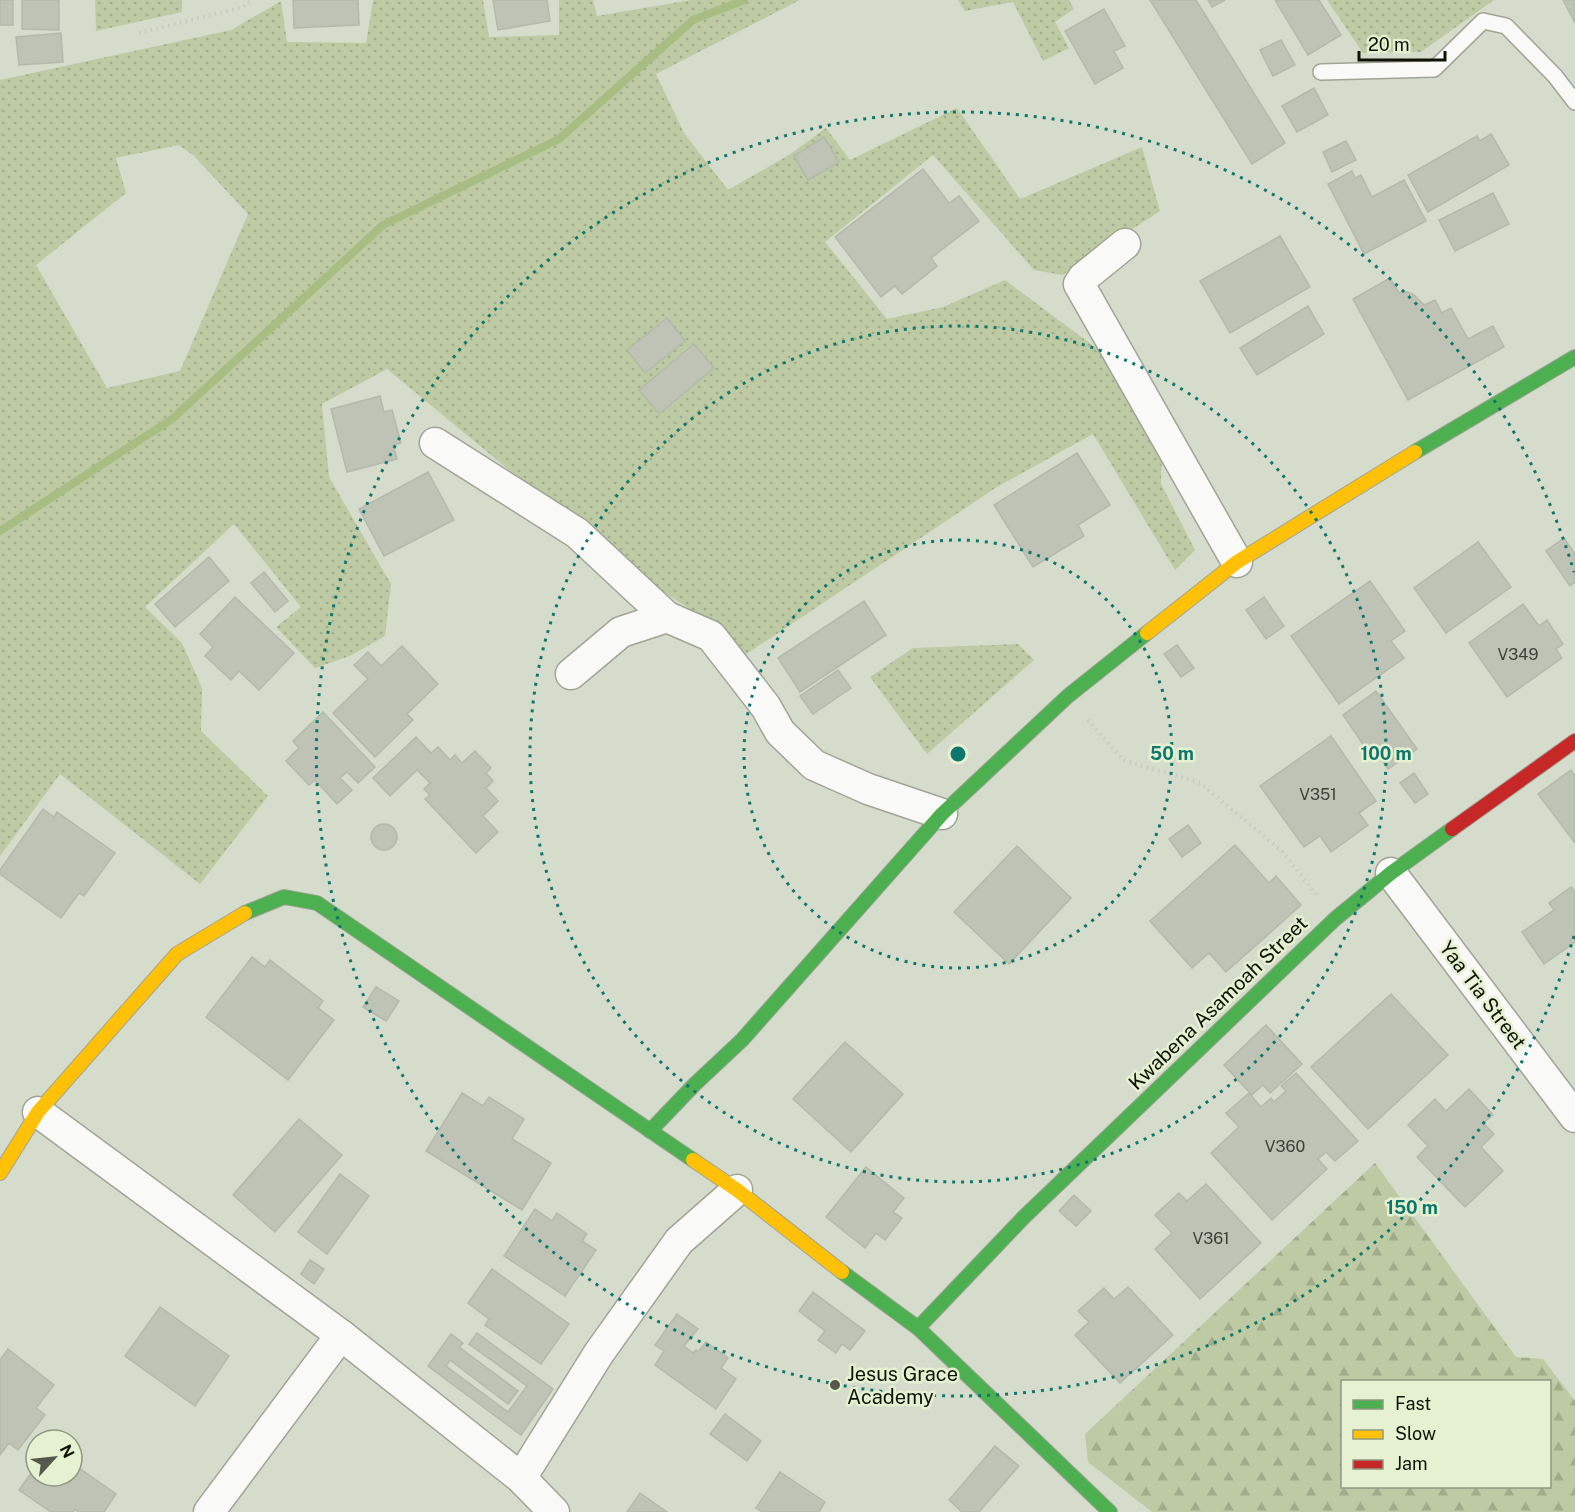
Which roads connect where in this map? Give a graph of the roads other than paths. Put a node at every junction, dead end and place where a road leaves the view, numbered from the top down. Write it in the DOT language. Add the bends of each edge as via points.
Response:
graph roads {
  1 [pos="1321,72"];
  2 [pos="1575,102"];
  3 [pos="1125,244"];
  4 [pos="1575,357"];
  5 [pos="435,443"];
  6 [pos="1237,562"];
  7 [pos="667,617"];
  8 [pos="572,674"];
  9 [pos="1575,741"];
  10 [pos="942,814"];
  11 [pos="1391,873"];
  12 [pos="38,1112"];
  13 [pos="1575,1117"];
  14 [pos="650,1131"];
  15 [pos="0,1173"];
  16 [pos="737,1190"];
  17 [pos="918,1328"];
  18 [pos="341,1335"];
  19 [pos="521,1478"];
  20 [pos="209,1512"];
  21 [pos="554,1512"];
  22 [pos="1110,1512"];
  1 -- 2 [label="lane" via="1434,69 1483,21 1506,26"];
  3 -- 6 [label="street" via="1079,284"];
  4 -- 6 [label="street"];
  5 -- 7 [label="street" via="577,533"];
  6 -- 10 [label="street" via="1068,696"];
  7 -- 8 [label="street" via="621,632"];
  7 -- 10 [label="street" via="711,636 766,707 780,732 814,765 868,789"];
  9 -- 11 [label="street, Kwabena Asamoah Street"];
  10 -- 14 [label="street" via="742,1040"];
  11 -- 13 [label="street, Yaa Tia Street"];
  11 -- 17 [label="street, Kwabena Asamoah Street" via="1335,919 1032,1209"];
  12 -- 14 [label="street" via="177,954 253,908 284,897 317,903"];
  12 -- 15 [label="street"];
  12 -- 18 [label="street"];
  14 -- 16 [label="street"];
  16 -- 17 [label="street"];
  16 -- 19 [label="street" via="679,1241 599,1353"];
  17 -- 22 [label="street"];
  18 -- 19 [label="street"];
  18 -- 20 [label="street"];
  19 -- 21 [label="street"];
}
